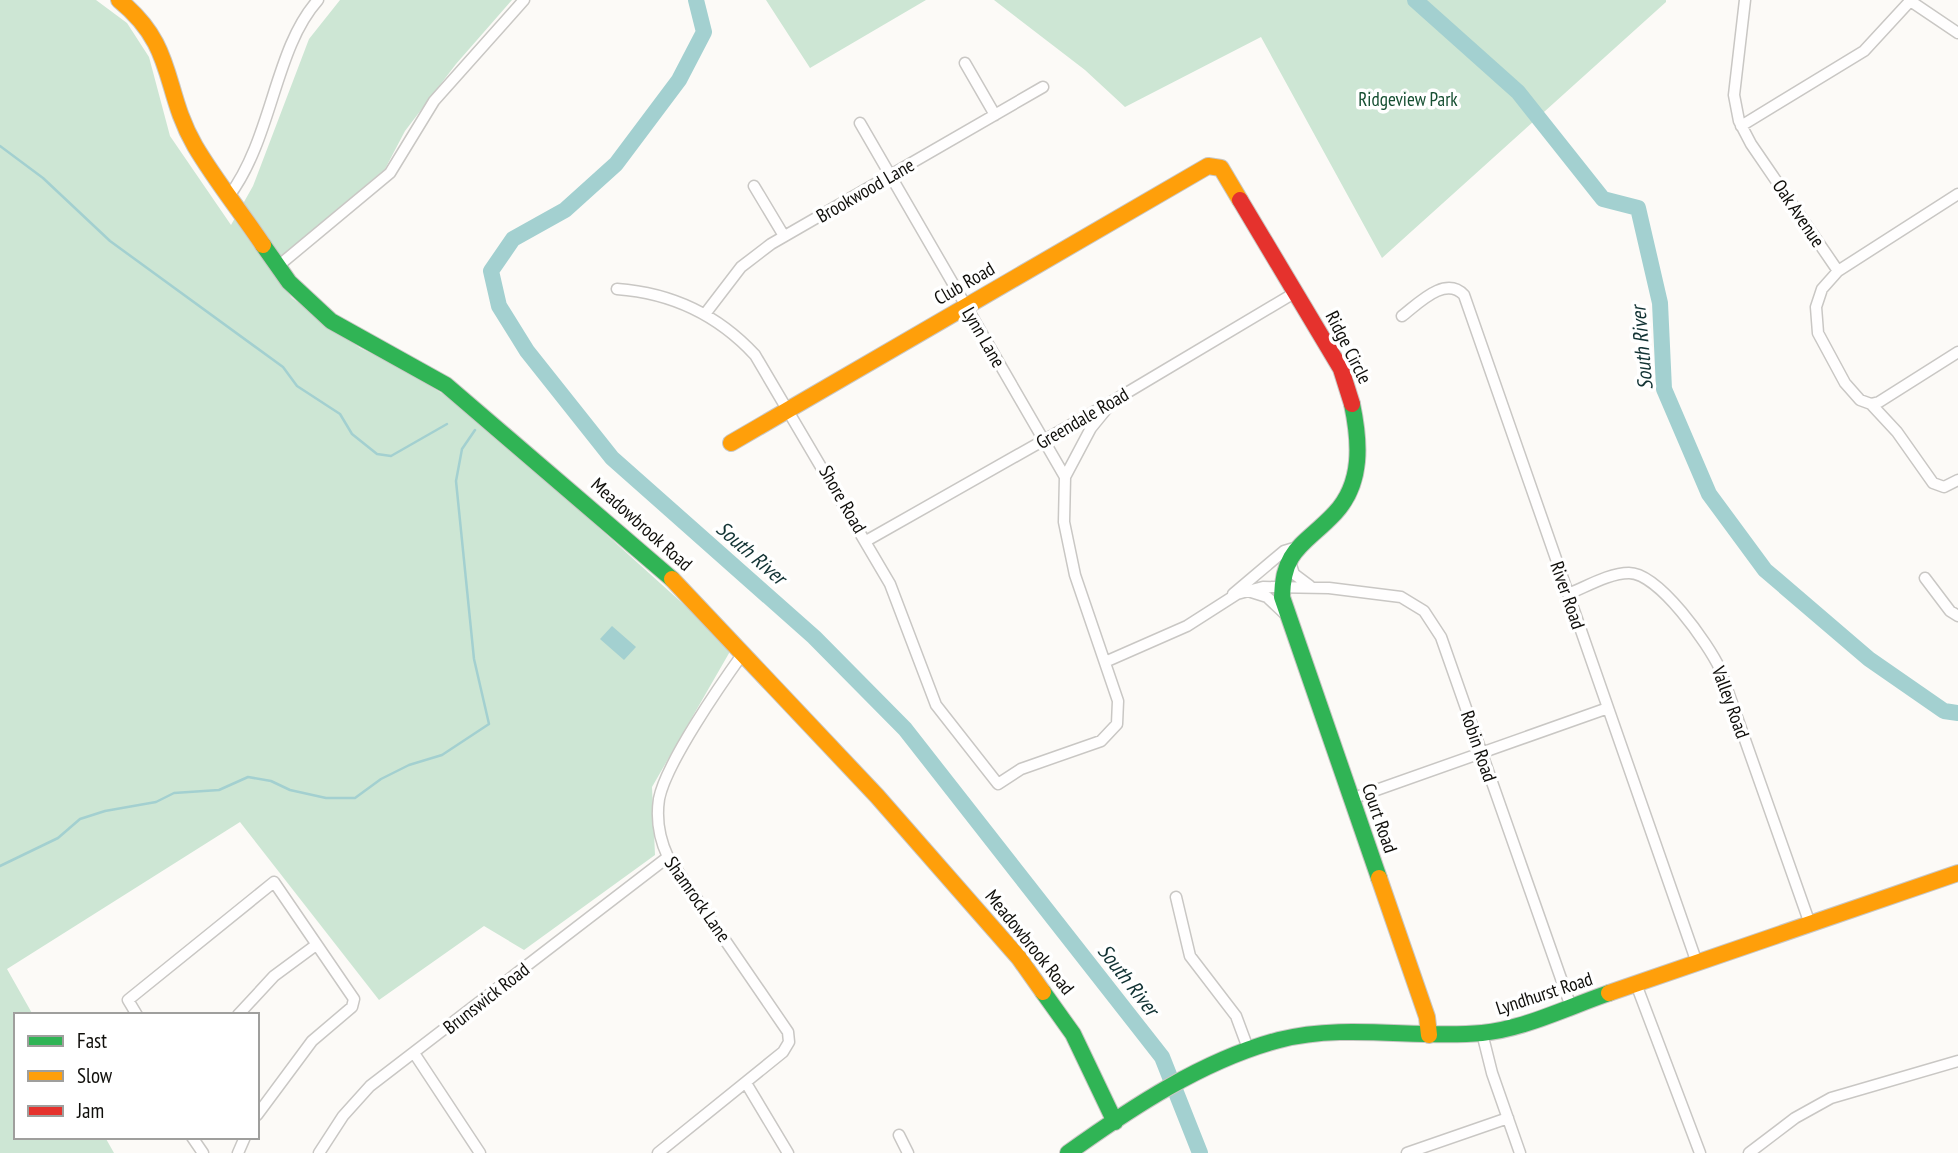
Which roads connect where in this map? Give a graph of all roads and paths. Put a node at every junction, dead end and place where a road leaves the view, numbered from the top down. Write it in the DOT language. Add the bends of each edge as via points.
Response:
graph roads {
  1 [pos="119,0"];
  2 [pos="318,0"];
  3 [pos="524,0"];
  4 [pos="1745,0"];
  5 [pos="1910,0"];
  6 [pos="1958,33"];
  7 [pos="965,64"];
  8 [pos="1043,87"];
  9 [pos="995,115"];
  10 [pos="860,123"];
  11 [pos="1741,126"];
  12 [pos="1219,166"];
  13 [pos="890,175"];
  14 [pos="754,187"];
  15 [pos="1958,194"];
  16 [pos="229,196"];
  17 [pos="784,236"];
  18 [pos="277,267"];
  19 [pos="1838,271"];
  20 [pos="617,289"];
  21 [pos="1296,292"];
  22 [pos="966,306"];
  23 [pos="705,314"];
  24 [pos="1402,316"];
  25 [pos="1958,352"];
  26 [pos="1113,401"];
  27 [pos="1871,404"];
  28 [pos="790,409"];
  29 [pos="1044,441"];
  30 [pos="732,443"];
  31 [pos="1065,477"];
  32 [pos="1958,480"];
  33 [pos="866,541"];
  34 [pos="1291,552"];
  35 [pos="1925,578"];
  36 [pos="1282,587"];
  37 [pos="1299,587"];
  38 [pos="1313,587"];
  39 [pos="1245,591"];
  40 [pos="1568,594"];
  41 [pos="1229,598"];
  42 [pos="1286,613"];
  43 [pos="1958,616"];
  44 [pos="744,652"];
  45 [pos="1105,662"];
  46 [pos="1608,708"];
  47 [pos="1481,753"];
  48 [pos="1351,799"];
  49 [pos="668,857"];
  50 [pos="1958,873"];
  51 [pos="1176,897"];
  52 [pos="1810,924"];
  53 [pos="316,945"];
  54 [pos="1697,963"];
  55 [pos="1636,984"];
  56 [pos="1571,1007"];
  57 [pos="135,1013"];
  58 [pos="240,1013"];
  59 [pos="1482,1033"];
  60 [pos="1429,1035"];
  61 [pos="1249,1051"];
  62 [pos="414,1053"];
  63 [pos="1958,1061"];
  64 [pos="746,1083"];
  65 [pos="259,1112"];
  66 [pos="1508,1118"];
  67 [pos="1115,1122"];
  68 [pos="899,1135"];
  69 [pos="319,1153"];
  70 [pos="480,1153"];
  71 [pos="658,1153"];
  72 [pos="788,1153"];
  73 [pos="908,1153"];
  74 [pos="1068,1153"];
  75 [pos="1407,1153"];
  76 [pos="1520,1153"];
  77 [pos="1700,1153"];
  78 [pos="1749,1153"];
  1 -- 16 [label="street, Meadowbrook Road" via="150,30 166,62 187,131"];
  2 -- 16 [label="street" via="300,25 249,168"];
  3 -- 18 [label="street" via="434,101 390,173"];
  4 -- 11 [label="street, Oak Avenue" via="1734,95"];
  5 -- 6 [label="street"];
  5 -- 11 [label="street" via="1864,51"];
  7 -- 9 [label="street"];
  8 -- 9 [label="street, Brookwood Lane"];
  9 -- 13 [label="street, Brookwood Lane"];
  10 -- 13 [label="street, Lynn Lane"];
  11 -- 19 [label="street, Oak Avenue"];
  12 -- 21 [label="street, Ridge Circle"];
  12 -- 22 [label="street, Club Road" via="1208,166"];
  13 -- 17 [label="street, Brookwood Lane"];
  13 -- 22 [label="street, Lynn Lane"];
  14 -- 17 [label="street"];
  15 -- 19 [label="street"];
  16 -- 18 [label="street, Meadowbrook Road"];
  17 -- 23 [label="street, Brookwood Lane" via="741,267"];
  18 -- 44 [label="street, Meadowbrook Road" via="331,321 425,370 496,426 656,563"];
  19 -- 27 [label="street" via="1817,301 1818,333 1845,383 1860,400"];
  20 -- 23 [label="street, Shore Road" via="668,298"];
  21 -- 26 [label="street, Greendale Road"];
  21 -- 34 [label="street, Ridge Circle" via="1348,386 1358,447 1353,483 1342,505"];
  22 -- 28 [label="street, Club Road"];
  22 -- 29 [label="street, Lynn Lane"];
  23 -- 28 [label="street, Shore Road" via="755,355"];
  24 -- 40 [label="street, River Road" via="1438,290 1451,288 1464,295"];
  25 -- 27 [label="street"];
  26 -- 29 [label="street, Greendale Road"];
  26 -- 31 [label="street" via="1091,428"];
  27 -- 32 [label="street" via="1898,432 1933,483 1944,487"];
  28 -- 30 [label="street, Club Road"];
  28 -- 33 [label="street, Shore Road"];
  29 -- 31 [label="street, Lynn Lane"];
  29 -- 33 [label="street, Greendale Road"];
  31 -- 45 [label="street" via="1068,547"];
  33 -- 45 [label="street, Shore Road" via="901,608 936,705 998,783 1021,769 1101,741 1113,731 1119,706"];
  34 -- 36 [label="street"];
  34 -- 38 [label="street" via="1294,574"];
  34 -- 41 [label="street, Ridge Circle" via="1284,551"];
  35 -- 43 [label="street"];
  36 -- 37 [label="street, Robin Road"];
  36 -- 39 [label="street, Ridge Circle"];
  36 -- 42 [label="street, Court Road"];
  37 -- 38 [label="street, Robin Road"];
  37 -- 42 [label="street"];
  38 -- 47 [label="street, Robin Road" via="1401,597 1424,611 1441,637"];
  39 -- 41 [label="street, Ridge Circle"];
  39 -- 42 [label="street" via="1267,597"];
  40 -- 46 [label="street, River Road"];
  40 -- 52 [label="street, Valley Road" via="1635,574 1653,585 1707,642"];
  41 -- 45 [label="street, Ridge Circle" via="1187,626"];
  42 -- 48 [label="street, Court Road"];
  44 -- 49 [label="street, Shamrock Lane" via="662,789 658,823"];
  44 -- 67 [label="street, Meadowbrook Road" via="1019,958 1073,1034"];
  46 -- 47 [label="street"];
  46 -- 54 [label="street, River Road"];
  47 -- 48 [label="street"];
  47 -- 56 [label="street, Robin Road"];
  48 -- 60 [label="street, Court Road" via="1427,1017"];
  49 -- 62 [label="street, Brunswick Road"];
  49 -- 64 [label="street, Shamrock Lane" via="790,1038 787,1048"];
  50 -- 52 [label="street, Lyndhurst Road"];
  51 -- 61 [label="street" via="1190,956 1236,1016"];
  52 -- 54 [label="street, Lyndhurst Road"];
  53 -- 57 [label="street" via="274,881 128,1000"];
  53 -- 58 [label="street" via="274,976"];
  53 -- 65 [label="street" via="353,995 354,1004 312,1041"];
  54 -- 55 [label="street, Lyndhurst Road"];
  55 -- 56 [label="street, Lyndhurst Road"];
  55 -- 77 [label="street"];
  56 -- 59 [label="street, Lyndhurst Road" via="1505,1030"];
  59 -- 60 [label="street, Lyndhurst Road"];
  59 -- 66 [label="street"];
  60 -- 61 [label="street, Lyndhurst Road" via="1306,1035"];
  61 -- 67 [label="street, Lyndhurst Road"];
  62 -- 69 [label="street, Brunswick Road" via="358,1099"];
  62 -- 70 [label="street"];
  63 -- 78 [label="street" via="1832,1098 1795,1118"];
  64 -- 71 [label="street"];
  64 -- 72 [label="street"];
  66 -- 75 [label="street"];
  66 -- 76 [label="street"];
  67 -- 74 [label="street, Lyndhurst Road"];
  68 -- 73 [label="street"];
}
